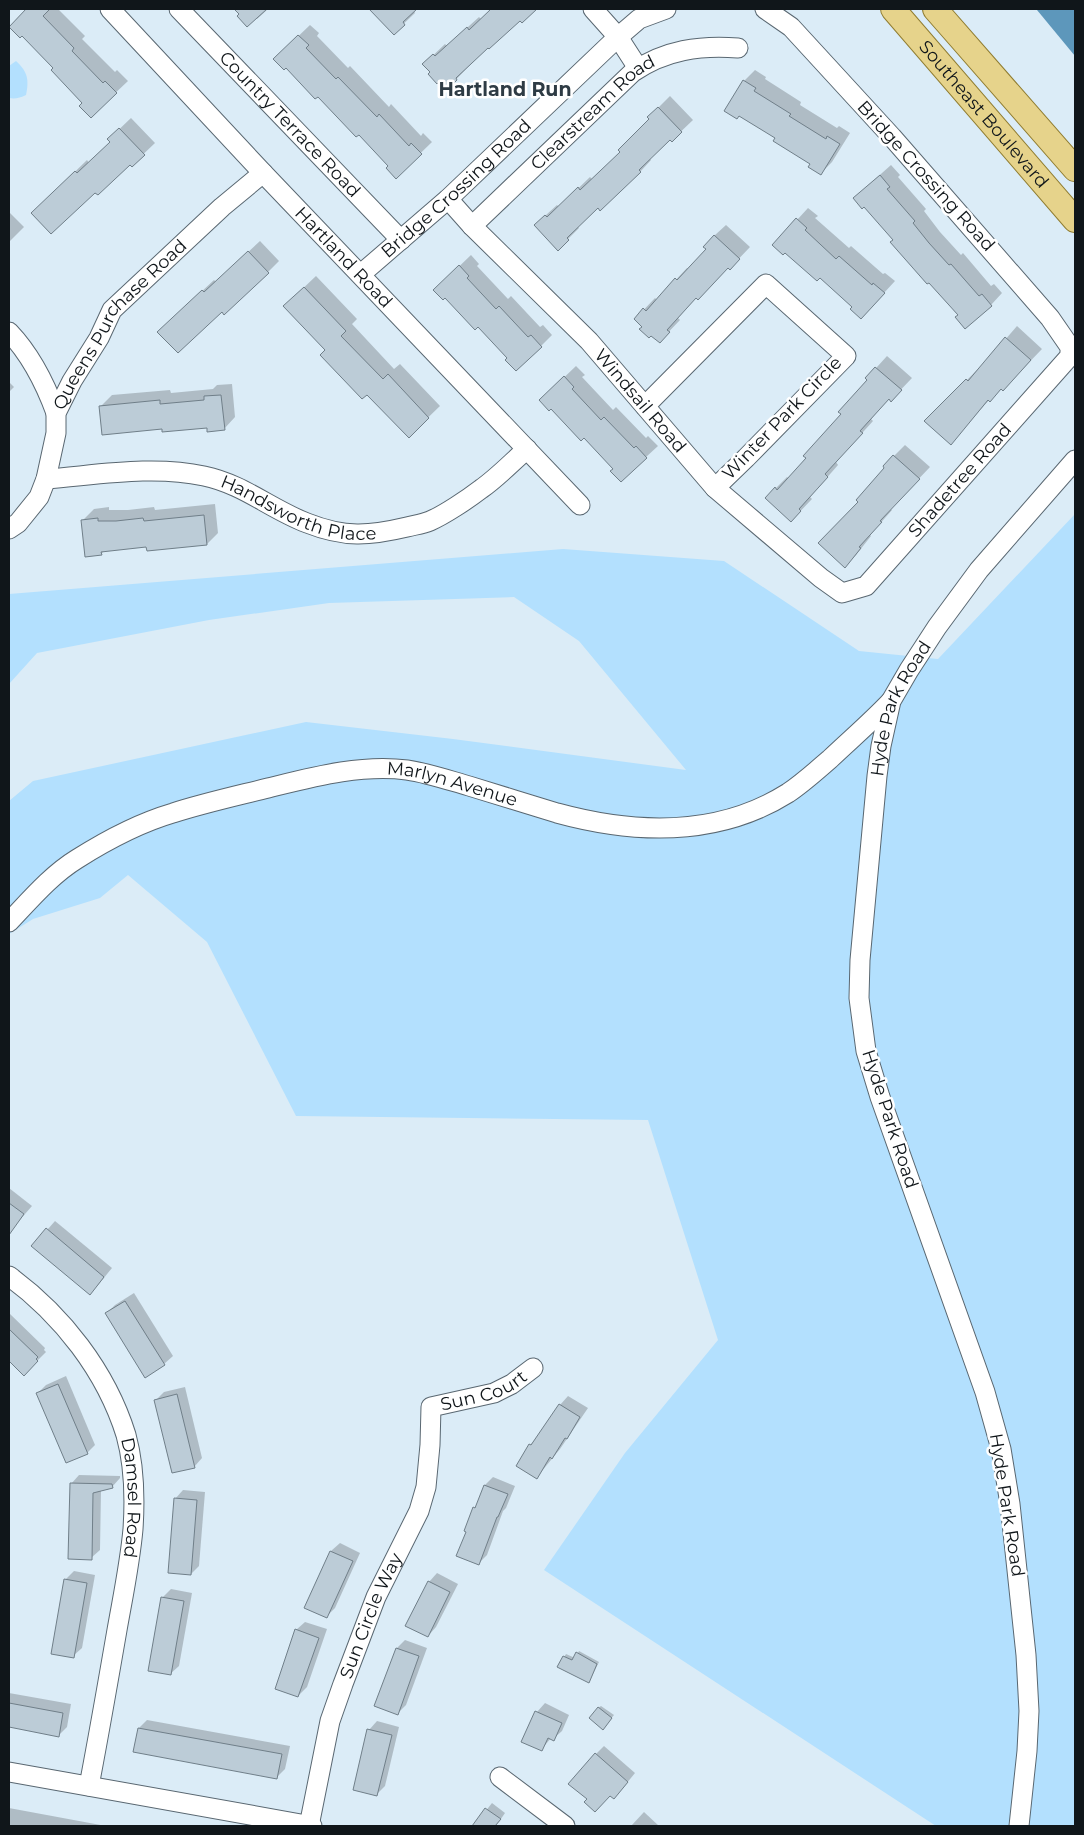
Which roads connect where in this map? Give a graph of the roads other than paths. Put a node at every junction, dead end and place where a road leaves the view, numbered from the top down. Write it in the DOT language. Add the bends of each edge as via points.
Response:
graph roads {
  1 [pos="110,9"];
  2 [pos="180,9"];
  3 [pos="593,9"];
  4 [pos="666,9"];
  5 [pos="765,9"];
  6 [pos="892,9"];
  7 [pos="935,9"];
  8 [pos="618,37"];
  9 [pos="738,48"];
  10 [pos="638,68"];
  11 [pos="1075,169"];
  12 [pos="263,173"];
  13 [pos="448,199"];
  14 [pos="1075,220"];
  15 [pos="472,226"];
  16 [pos="400,240"];
  17 [pos="361,274"];
  18 [pos="9,332"];
  19 [pos="1070,356"];
  20 [pos="645,406"];
  21 [pos="56,413"];
  22 [pos="527,449"];
  23 [pos="1075,460"];
  24 [pos="46,479"];
  25 [pos="715,488"];
  26 [pos="580,505"];
  27 [pos="9,529"];
  28 [pos="842,593"];
  29 [pos="891,701"];
  30 [pos="9,922"];
  31 [pos="9,1276"];
  32 [pos="533,1368"];
  33 [pos="432,1407"];
  34 [pos="9,1772"];
  35 [pos="500,1776"];
  36 [pos="89,1786"];
  37 [pos="310,1826"];
  38 [pos="565,1826"];
  39 [pos="1019,1826"];
  1 -- 12 [label="street, Hartland Road"];
  2 -- 16 [label="street, Country Terrace Road"];
  3 -- 8 [label="street"];
  4 -- 8 [label="street, Bridge Crossing Road" via="639,19"];
  5 -- 19 [label="street, Bridge Crossing Road" via="792,27 950,204 1064,336 1070,347"];
  6 -- 14 [label="main road, Southeast Boulevard"];
  7 -- 11 [label="main road, Southeast Boulevard"];
  8 -- 10 [label="street"];
  8 -- 13 [label="street, Bridge Crossing Road"];
  9 -- 10 [label="street, Clearstream Road" via="685,49 661,56"];
  10 -- 15 [label="street, Clearstream Road"];
  12 -- 17 [label="street, Hartland Road"];
  12 -- 21 [label="street, Queens Purchase Road" via="112,310"];
  13 -- 15 [label="street, Windsail Road"];
  13 -- 16 [label="street, Bridge Crossing Road"];
  15 -- 20 [label="street, Windsail Road" via="589,341"];
  16 -- 17 [label="street, Bridge Crossing Road"];
  17 -- 22 [label="street, Hartland Road"];
  18 -- 21 [label="street" via="24,348 46,386"];
  19 -- 28 [label="street, Shadetree Road" via="866,586"];
  20 -- 25 [label="street, Windsail Road"];
  20 -- 25 [label="street, Winter Park Circle" via="766,284 846,356"];
  21 -- 24 [label="street, Queens Purchase Road" via="56,433"];
  22 -- 24 [label="street, Handsworth Place" via="482,489 429,521 363,535 335,532 308,524 227,482 189,473 154,471"];
  22 -- 26 [label="street, Hartland Road"];
  23 -- 29 [label="street, Hyde Park Road" via="979,570 937,627"];
  24 -- 27 [label="street, Queens Purchase Road" via="39,497"];
  25 -- 28 [label="street, Windsail Road"];
  29 -- 30 [label="street, Marlyn Avenue" via="810,777 789,792 763,806 711,824 667,828 597,823 410,771 365,769 334,773 173,813 118,835 74,861 37,892"];
  29 -- 39 [label="street, Hyde Park Road" via="881,746 860,960 862,1025 880,1097 985,1392 1001,1449 1010,1504 1029,1711"];
  31 -- 36 [label="street, Damsel Road" via="68,1330 83,1350 118,1413 131,1463 130,1557"];
  32 -- 33 [label="street, Sun Court" via="494,1393"];
  33 -- 37 [label="street, Sun Circle Way" via="426,1488 419,1511 376,1597 330,1721"];
  34 -- 36 [label="street"];
  35 -- 38 [label="street"];
  36 -- 37 [label="street"];
}
